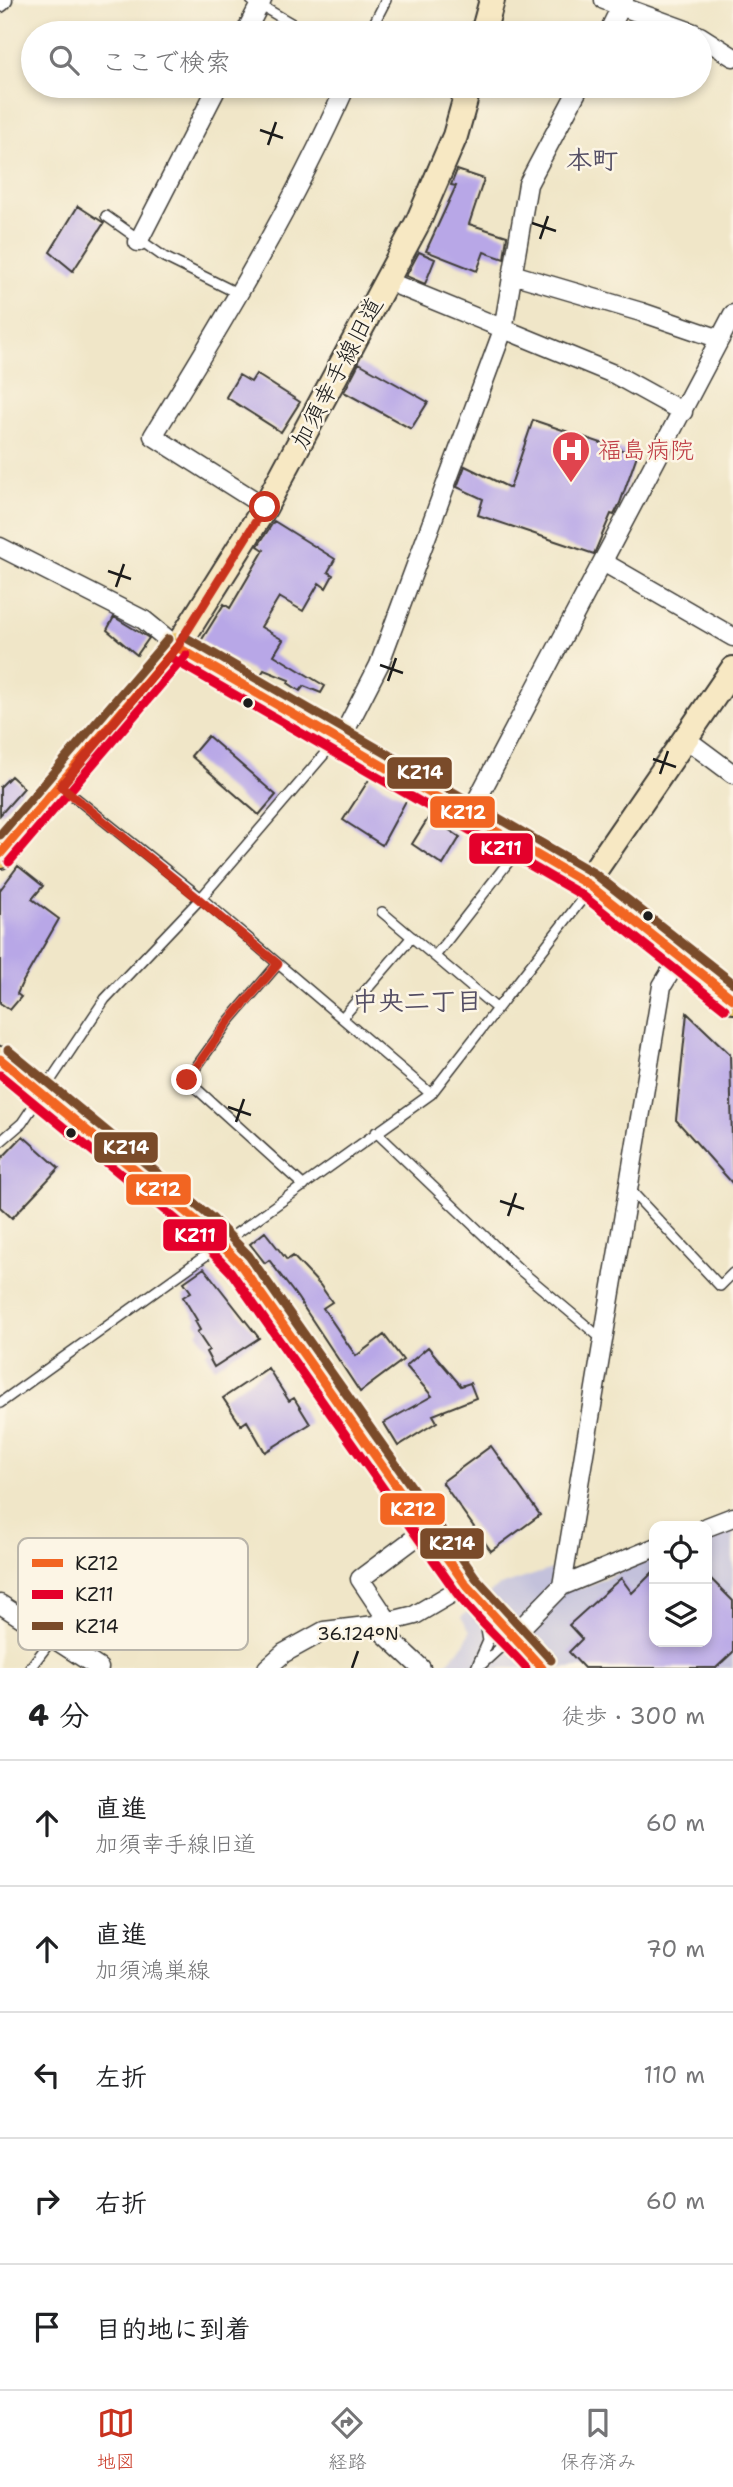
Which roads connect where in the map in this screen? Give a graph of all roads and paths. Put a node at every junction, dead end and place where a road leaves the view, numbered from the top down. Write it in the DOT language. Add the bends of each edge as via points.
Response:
graph roads {
  1 [pos="386,0"];
  2 [pos="492,0"];
  3 [pos="604,0"];
  4 [pos="257,2"];
  5 [pos="623,3"];
  6 [pos="250,21"];
  7 [pos="288,21"];
  8 [pos="375,21"];
  9 [pos="486,21"];
  10 [pos="614,21"];
  11 [pos="666,21"];
  12 [pos="712,44"];
  13 [pos="733,57"];
  14 [pos="212,98"];
  15 [pos="341,98"];
  16 [pos="465,98"];
  17 [pos="574,98"];
  18 [pos="106,216"];
  19 [pos="138,242"];
  20 [pos="512,274"];
  21 [pos="387,281"];
  22 [pos="239,294"];
  23 [pos="733,314"];
  24 [pos="503,330"];
  25 [pos="720,339"];
  26 [pos="682,412"];
  27 [pos="265,507"];
  28 [pos="0,547"];
  29 [pos="603,562"];
  30 [pos="733,637"];
  31 [pos="177,647"];
  32 [pos="733,669"];
  33 [pos="341,739"];
  34 [pos="686,739"];
  35 [pos="733,774"];
  36 [pos="61,786"];
  37 [pos="469,815"];
  38 [pos="521,846"];
  39 [pos="0,854"];
  40 [pos="589,885"];
  41 [pos="201,898"];
  42 [pos="382,912"];
  43 [pos="412,937"];
  44 [pos="435,956"];
  45 [pos="680,956"];
  46 [pos="278,964"];
  47 [pos="733,999"];
  48 [pos="496,1008"];
  49 [pos="341,1018"];
  50 [pos="0,1059"];
  51 [pos="40,1092"];
  52 [pos="430,1094"];
  53 [pos="376,1132"];
  54 [pos="0,1142"];
  55 [pos="304,1186"];
  56 [pos="627,1192"];
  57 [pos="220,1243"];
  58 [pos="733,1273"];
  59 [pos="602,1339"];
  60 [pos="0,1403"];
  61 [pos="733,1517"];
  62 [pos="712,1525"];
  63 [pos="427,1529"];
  64 [pos="649,1550"];
  65 [pos="466,1585"];
  66 [pos="562,1586"];
  67 [pos="0,1604"];
  68 [pos="482,1606"];
  69 [pos="18,1616"];
  70 [pos="382,1623"];
  71 [pos="514,1635"];
  72 [pos="44,1650"];
  73 [pos="71,1650"];
  74 [pos="30,1668"];
  75 [pos="99,1668"];
  76 [pos="267,1668"];
  77 [pos="421,1668"];
  78 [pos="477,1668"];
  79 [pos="542,1668"];
  1 -- 8 [label="lane"];
  2 -- 9 [label="street"];
  3 -- 5 [label="street"];
  4 -- 6 [label="street"];
  4 -- 7 [label="lane"];
  5 -- 10 [label="street"];
  5 -- 11 [label="street"];
  12 -- 13 [label="street"];
  14 -- 19 [label="street"];
  15 -- 22 [label="street" via="310,167"];
  16 -- 21 [label="street, 加須幸手線旧道" via="450,148"];
  17 -- 20 [label="street" via="528,184"];
  18 -- 19 [label="lane"];
  19 -- 22 [label="lane"];
  20 -- 24 [label="street"];
  20 -- 25 [label="street"];
  21 -- 24 [label="street"];
  21 -- 27 [label="street, 加須幸手線旧道"];
  22 -- 27 [label="street" via="153,436"];
  23 -- 25 [label="street"];
  24 -- 26 [label="street" via="617,375"];
  24 -- 33 [label="street" via="379,665"];
  25 -- 26 [label="street"];
  26 -- 29 [label="street"];
  27 -- 31 [label="street, 加須幸手線旧道"];
  28 -- 31 [label="street" via="144,620"];
  29 -- 30 [label="street"];
  29 -- 37 [label="street"];
  31 -- 33 [label="main road"];
  31 -- 36 [label="main road"];
  32 -- 34 [label="street"];
  33 -- 37 [label="main road"];
  33 -- 41 [label="lane" via="327,748"];
  34 -- 35 [label="street"];
  34 -- 40 [label="street"];
  36 -- 39 [label="main road"];
  36 -- 41 [label="lane"];
  37 -- 38 [label="main road"];
  38 -- 40 [label="main road"];
  38 -- 44 [label="lane"];
  40 -- 45 [label="main road"];
  40 -- 48 [label="lane"];
  41 -- 46 [label="lane"];
  41 -- 51 [label="lane" via="105,999"];
  42 -- 43 [label="lane"];
  43 -- 44 [label="lane"];
  43 -- 49 [label="lane"];
  44 -- 48 [label="lane"];
  45 -- 47 [label="main road"];
  45 -- 56 [label="street" via="662,986"];
  46 -- 49 [label="lane"];
  46 -- 55 [label="lane" via="187,1080"];
  48 -- 52 [label="lane"];
  49 -- 52 [label="lane"];
  50 -- 51 [label="street"];
  51 -- 54 [label="lane" via="22,1123"];
  51 -- 57 [label="street"];
  52 -- 53 [label="lane"];
  53 -- 55 [label="lane"];
  53 -- 59 [label="lane" via="520,1270"];
  55 -- 57 [label="lane"];
  56 -- 58 [label="lane" via="633,1193 720,1286"];
  56 -- 59 [label="street"];
  57 -- 60 [label="lane"];
  57 -- 63 [label="street" via="240,1264"];
  59 -- 66 [label="street"];
  61 -- 62 [label="street"];
  63 -- 65 [label="street"];
  63 -- 70 [label="street" via="359,1579"];
  64 -- 66 [label="street"];
  65 -- 68 [label="street"];
  65 -- 70 [label="street" via="415,1615"];
  66 -- 71 [label="street"];
  67 -- 69 [label="street"];
  68 -- 71 [label="lane"];
  68 -- 78 [label="lane" via="488,1641"];
  70 -- 76 [label="street" via="324,1631"];
  70 -- 77 [label="street"];
  71 -- 78 [label="lane"];
  71 -- 79 [label="lane"];
  72 -- 74 [label="lane"];
  73 -- 75 [label="street"];
}
